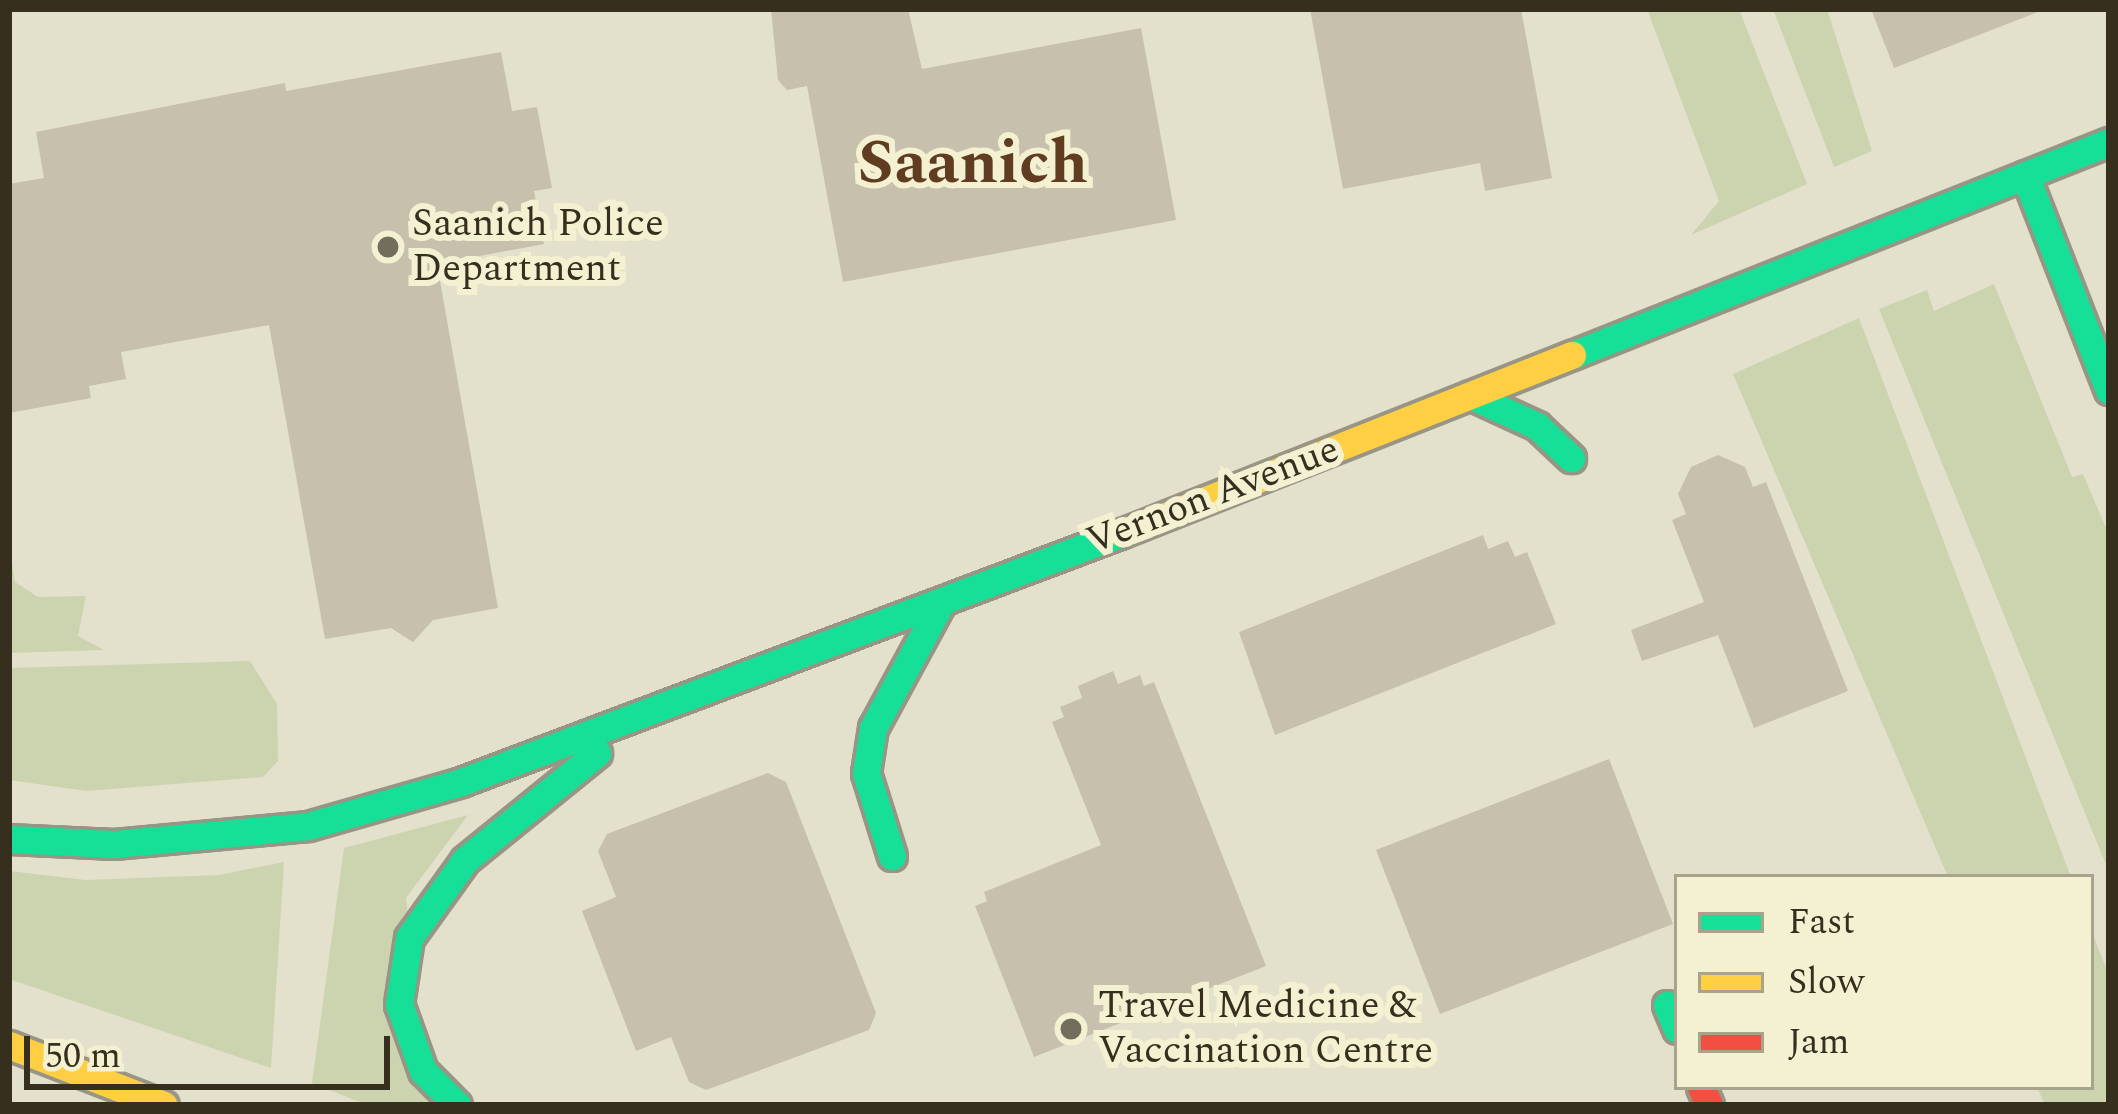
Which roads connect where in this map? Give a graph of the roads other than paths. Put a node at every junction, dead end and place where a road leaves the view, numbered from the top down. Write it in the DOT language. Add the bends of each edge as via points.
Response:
graph roads {
  1 [pos="2109,142"];
  2 [pos="2025,175"];
  3 [pos="2109,390"];
  4 [pos="1470,395"];
  5 [pos="1570,458"];
  6 [pos="941,603"];
  7 [pos="632,724"];
  8 [pos="9,839"];
  9 [pos="892,856"];
  10 [pos="9,1045"];
  11 [pos="9,1065"];
  12 [pos="90,1105"];
  13 [pos="164,1105"];
  14 [pos="457,1105"];
  1 -- 2 [label="main road, Vernon Avenue"];
  2 -- 3 [label="main road"];
  2 -- 4 [label="main road, Vernon Avenue"];
  4 -- 5 [label="main road" via="1537,426"];
  4 -- 6 [label="main road, Vernon Avenue"];
  6 -- 7 [label="main road, Vernon Avenue"];
  6 -- 9 [label="main road" via="873,728 866,772"];
  7 -- 8 [label="main road, Vernon Avenue" via="308,826 114,844"];
  7 -- 14 [label="main road" via="465,860 410,938 399,1004 423,1071"];
  10 -- 13 [label="main road"];
  11 -- 12 [label="main road"];
}
